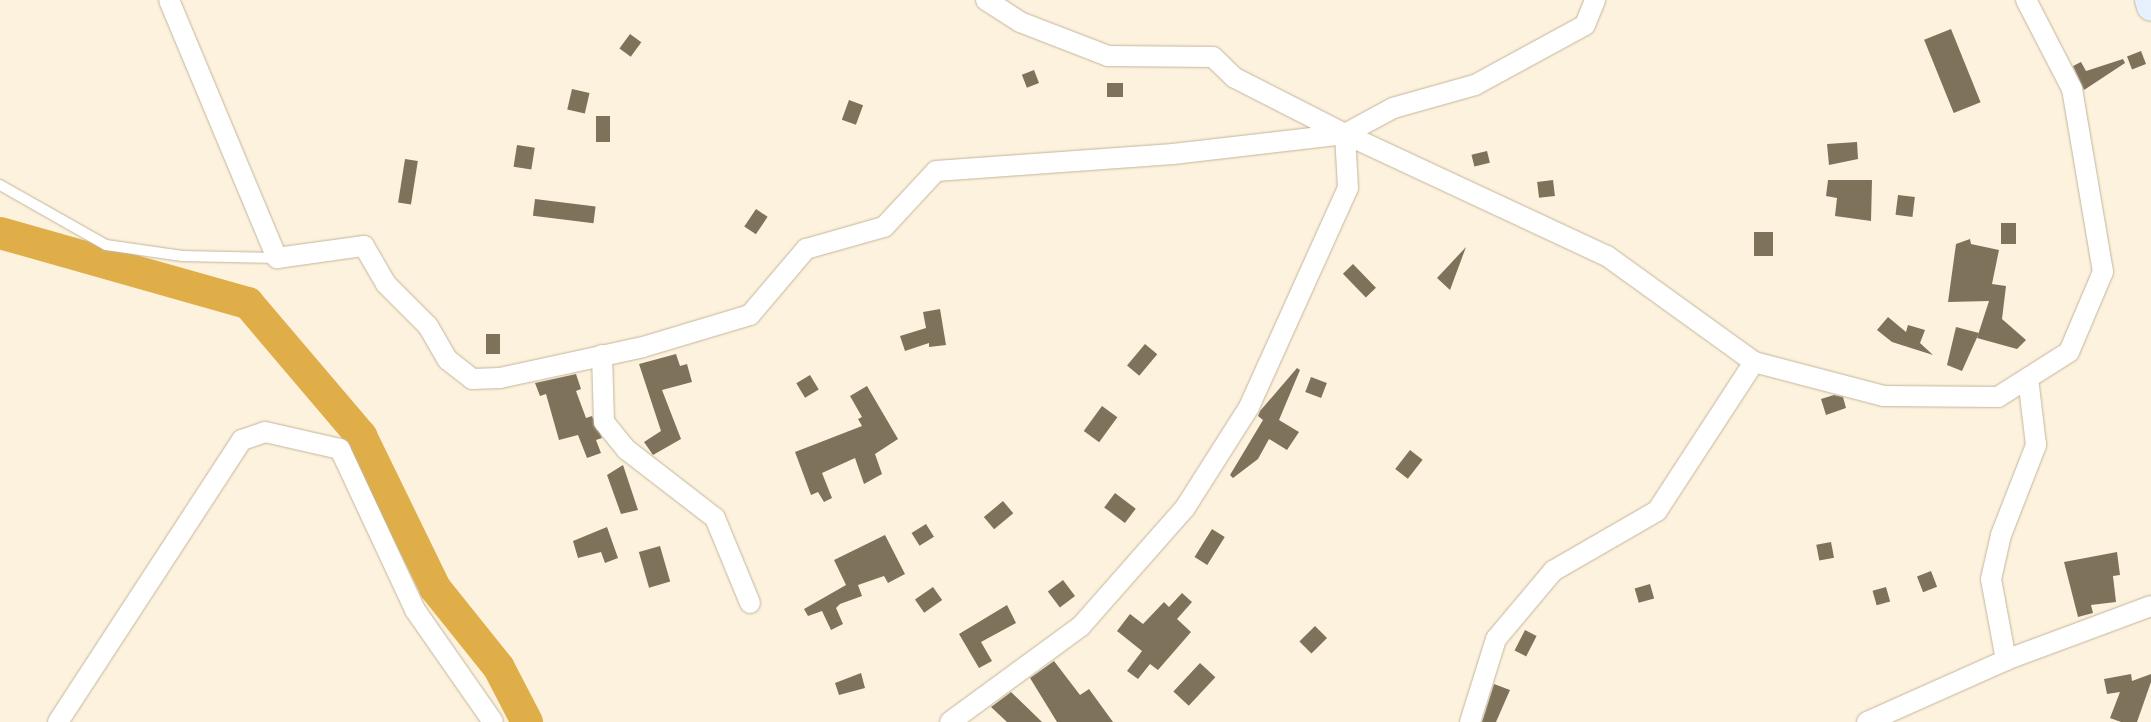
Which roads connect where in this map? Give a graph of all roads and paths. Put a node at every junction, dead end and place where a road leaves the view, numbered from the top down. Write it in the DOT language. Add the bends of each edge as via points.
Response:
graph roads {
  1 [pos="169,0"];
  2 [pos="986,0"];
  3 [pos="1595,0"];
  4 [pos="2026,0"];
  5 [pos="2149,0"];
  6 [pos="2151,7"];
  7 [pos="1345,134"];
  8 [pos="0,185"];
  9 [pos="277,258"];
  10 [pos="602,355"];
  11 [pos="1754,362"];
  12 [pos="2028,378"];
  13 [pos="750,603"];
  14 [pos="2151,606"];
  15 [pos="2006,660"];
  16 [pos="58,722"];
  17 [pos="493,722"];
  18 [pos="950,722"];
  19 [pos="1470,722"];
  20 [pos="1867,722"];
  1 -- 9 [label="street"];
  2 -- 7 [label="street" via="1020,22 1108,56 1213,57 1235,78"];
  3 -- 7 [label="street" via="1585,25 1475,85 1392,108"];
  4 -- 12 [label="street" via="2072,89 2103,272 2069,352"];
  5 -- 6 [label="street"];
  7 -- 10 [label="street" via="1173,154 936,170 884,227 806,249 750,315"];
  7 -- 11 [label="street" via="1607,256"];
  7 -- 18 [label="street" via="1348,188 1249,407 1185,508 1081,626"];
  8 -- 9 [label="lane" via="106,244 182,256"];
  9 -- 10 [label="street" via="364,246 386,284 428,326 448,360 472,379 500,378"];
  10 -- 13 [label="street" via="604,422 627,450 715,518"];
  11 -- 12 [label="street" via="1884,396 1998,397"];
  11 -- 19 [label="street" via="1658,511 1553,571 1496,639"];
  12 -- 15 [label="street" via="2036,445 2002,534 1991,579"];
  14 -- 15 [label="street"];
  15 -- 20 [label="street"];
  16 -- 17 [label="street" via="242,440 265,432 340,449 414,610"];
}
